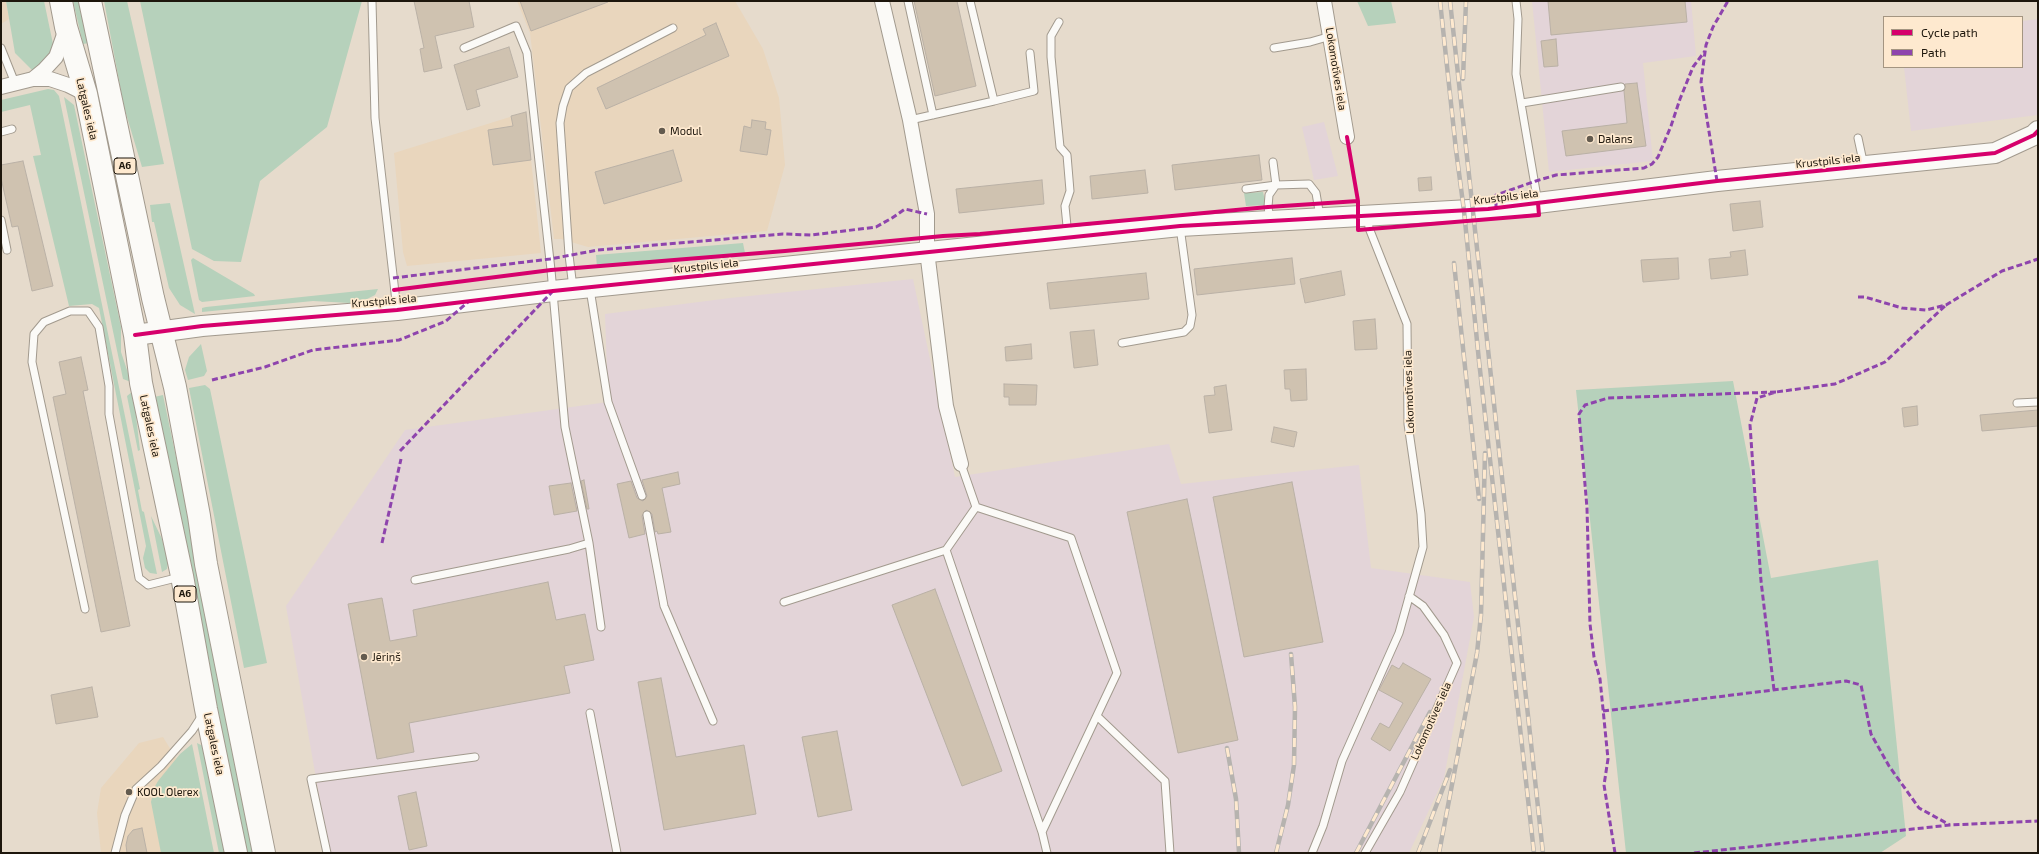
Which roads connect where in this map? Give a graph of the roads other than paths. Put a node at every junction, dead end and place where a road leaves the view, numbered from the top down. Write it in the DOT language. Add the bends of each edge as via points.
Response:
graph roads {
  1 [pos="61,1"];
  2 [pos="90,1"];
  3 [pos="372,1"];
  4 [pos="882,1"];
  5 [pos="908,1"];
  6 [pos="970,1"];
  7 [pos="1324,1"];
  8 [pos="1516,1"];
  9 [pos="1059,22"];
  10 [pos="66,27"];
  11 [pos="673,28"];
  12 [pos="1331,36"];
  13 [pos="1,48"];
  14 [pos="464,48"];
  15 [pos="1274,48"];
  16 [pos="1030,53"];
  17 [pos="33,79"];
  18 [pos="15,83"];
  19 [pos="1,87"];
  20 [pos="1621,87"];
  21 [pos="86,94"];
  22 [pos="994,101"];
  23 [pos="1522,103"];
  24 [pos="933,115"];
  25 [pos="910,120"];
  26 [pos="12,129"];
  27 [pos="2038,131"];
  28 [pos="1,132"];
  29 [pos="1347,137"];
  30 [pos="1858,138"];
  31 [pos="2038,148"];
  32 [pos="1995,153"];
  33 [pos="1273,162"];
  34 [pos="1864,166"];
  35 [pos="1276,186"];
  36 [pos="1246,189"];
  37 [pos="1538,203"];
  38 [pos="1320,217"];
  39 [pos="1368,217"];
  40 [pos="1,220"];
  41 [pos="1270,220"];
  42 [pos="1180,226"];
  43 [pos="1068,237"];
  44 [pos="7,250"];
  45 [pos="927,251"];
  46 [pos="582,288"];
  47 [pos="553,291"];
  48 [pos="397,310"];
  49 [pos="161,331"];
  50 [pos="135,335"];
  51 [pos="1122,343"];
  52 [pos="2038,402"];
  53 [pos="2017,403"];
  54 [pos="961,464"];
  55 [pos="642,496"];
  56 [pos="976,507"];
  57 [pos="647,515"];
  58 [pos="589,543"];
  59 [pos="946,550"];
  60 [pos="182,576"];
  61 [pos="415,580"];
  62 [pos="1410,596"];
  63 [pos="784,602"];
  64 [pos="85,608"];
  65 [pos="602,627"];
  66 [pos="206,709"];
  67 [pos="590,713"];
  68 [pos="1097,716"];
  69 [pos="713,721"];
  70 [pos="475,757"];
  71 [pos="1042,832"];
  72 [pos="115,853"];
  73 [pos="236,853"];
  74 [pos="264,853"];
  75 [pos="327,853"];
  76 [pos="617,853"];
  77 [pos="1047,853"];
  78 [pos="1170,853"];
  79 [pos="1312,853"];
  80 [pos="1365,853"];
  1 -- 10 [label="highway, Latgales iela / A6"];
  2 -- 49 [label="highway, A6"];
  3 -- 48 [label="lane" via="375,118"];
  4 -- 25 [label="street"];
  5 -- 24 [label="lane"];
  6 -- 22 [label="lane"];
  7 -- 12 [label="street, Lokomotīves iela"];
  8 -- 23 [label="lane" via="1516,74"];
  9 -- 43 [label="lane" via="1051,36 1051,57 1060,147 1067,155 1070,191 1064,206"];
  10 -- 17 [label="street" via="56,56"];
  10 -- 21 [label="highway, Latgales iela / A6"];
  11 -- 46 [label="lane" via="586,73 569,88 562,106 560,123 569,255"];
  12 -- 15 [label="lane"];
  12 -- 29 [label="street, Lokomotīves iela"];
  13 -- 18 [label="lane"];
  14 -- 47 [label="lane" via="516,26 527,53"];
  16 -- 22 [label="lane" via="1034,91"];
  17 -- 18 [label="street"];
  17 -- 21 [label="street" via="50,79"];
  18 -- 19 [label="street"];
  20 -- 23 [label="lane"];
  21 -- 50 [label="highway, Latgales iela / A6"];
  22 -- 24 [label="lane"];
  23 -- 37 [label="lane"];
  24 -- 25 [label="lane"];
  25 -- 45 [label="street" via="927,214"];
  26 -- 28 [label="lane"];
  27 -- 32 [label="street, Krustpils iela"];
  30 -- 34 [label="lane"];
  31 -- 32 [label="street"];
  32 -- 34 [label="street, Krustpils iela"];
  33 -- 35 [label="lane"];
  34 -- 37 [label="street, Krustpils iela"];
  35 -- 36 [label="lane"];
  35 -- 38 [label="lane" via="1308,184 1316,193"];
  35 -- 41 [label="lane" via="1269,195"];
  37 -- 39 [label="street, Krustpils iela" via="1458,212"];
  38 -- 39 [label="street, Krustpils iela"];
  38 -- 41 [label="street, Krustpils iela"];
  39 -- 62 [label="lane, Lokomotīves iela" via="1372,234 1407,324 1408,424 1421,514 1423,548"];
  40 -- 44 [label="lane"];
  41 -- 42 [label="street, Krustpils iela"];
  42 -- 43 [label="street, Krustpils iela"];
  42 -- 51 [label="lane" via="1192,315 1190,326 1184,332"];
  43 -- 45 [label="street, Krustpils iela"];
  45 -- 46 [label="street, Krustpils iela"];
  45 -- 54 [label="street" via="946,406"];
  46 -- 47 [label="street, Krustpils iela"];
  46 -- 55 [label="lane" via="608,402"];
  47 -- 48 [label="street, Krustpils iela"];
  47 -- 58 [label="lane" via="565,427"];
  48 -- 49 [label="street, Krustpils iela"];
  49 -- 50 [label="street, Krustpils iela"];
  49 -- 74 [label="highway, A6" via="175,387 207,572"];
  50 -- 60 [label="highway, Latgales iela / A6" via="141,383"];
  52 -- 53 [label="lane"];
  54 -- 56 [label="lane"];
  56 -- 59 [label="lane"];
  56 -- 68 [label="lane" via="1071,538 1117,673"];
  57 -- 69 [label="lane" via="664,606"];
  58 -- 61 [label="lane"];
  58 -- 65 [label="lane"];
  59 -- 63 [label="lane"];
  59 -- 71 [label="lane"];
  60 -- 64 [label="lane" via="148,585 139,578 109,414 108,386 99,326 88,311 70,312 44,322 34,334 32,362"];
  60 -- 66 [label="highway, Latgales iela / A6"];
  62 -- 79 [label="lane, Lokomotīves iela" via="1399,633 1342,761 1323,826"];
  62 -- 80 [label="lane, Lokomotīves iela" via="1423,606 1440,629 1457,663 1400,792"];
  66 -- 72 [label="lane" via="192,731 161,766 136,789 125,815"];
  66 -- 73 [label="highway, Latgales iela / A6"];
  67 -- 76 [label="lane"];
  68 -- 71 [label="lane"];
  68 -- 78 [label="lane" via="1164,781"];
  70 -- 75 [label="lane" via="311,779"];
  71 -- 77 [label="lane"];
}
